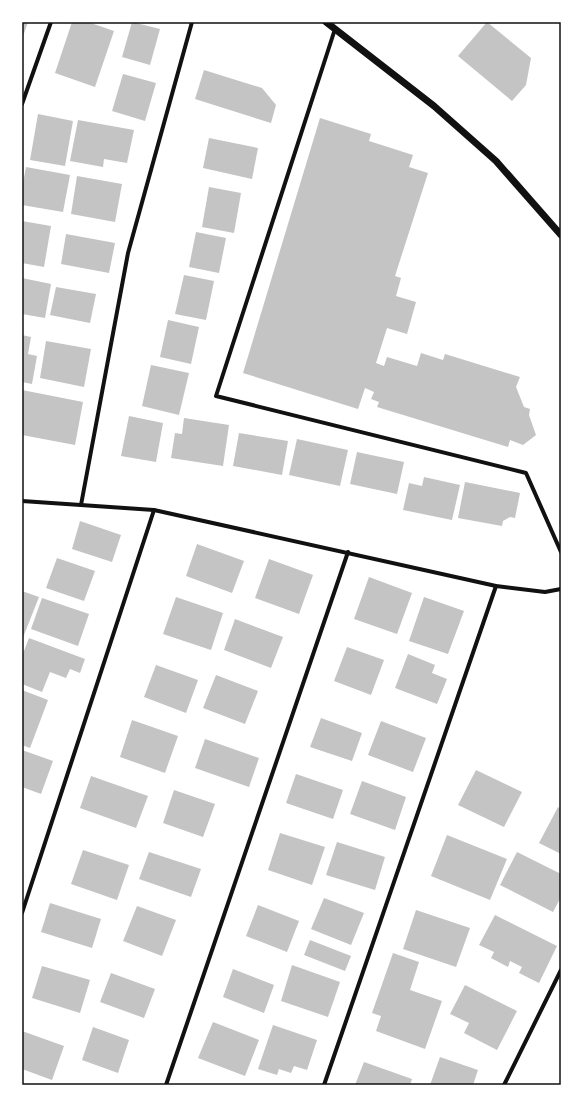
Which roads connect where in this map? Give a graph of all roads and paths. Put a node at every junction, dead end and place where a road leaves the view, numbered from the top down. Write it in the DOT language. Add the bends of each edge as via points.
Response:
graph roads {
  1 [pos="51,22"];
  2 [pos="192,22"];
  3 [pos="326,22"];
  4 [pos="335,29"];
  5 [pos="22,104"];
  6 [pos="561,235"];
  7 [pos="22,501"];
  8 [pos="81,505"];
  9 [pos="154,510"];
  10 [pos="348,552"];
  11 [pos="561,552"];
  12 [pos="496,586"];
  13 [pos="561,589"];
  14 [pos="22,894"];
  15 [pos="28,896"];
  16 [pos="22,913"];
  17 [pos="561,970"];
  18 [pos="166,1085"];
  19 [pos="324,1085"];
  20 [pos="504,1085"];
  1 -- 5 [label="street"];
  2 -- 8 [label="street" via="128,253"];
  3 -- 4 [label="street"];
  4 -- 6 [label="street" via="434,106 496,161"];
  4 -- 11 [label="street" via="216,396 526,473"];
  7 -- 8 [label="street"];
  8 -- 9 [label="street"];
  9 -- 10 [label="street"];
  9 -- 15 [label="street"];
  10 -- 12 [label="street"];
  10 -- 18 [label="street"];
  12 -- 13 [label="street" via="545,592"];
  12 -- 19 [label="street"];
  14 -- 15 [label="street"];
  15 -- 16 [label="street"];
  17 -- 20 [label="street"];
}
